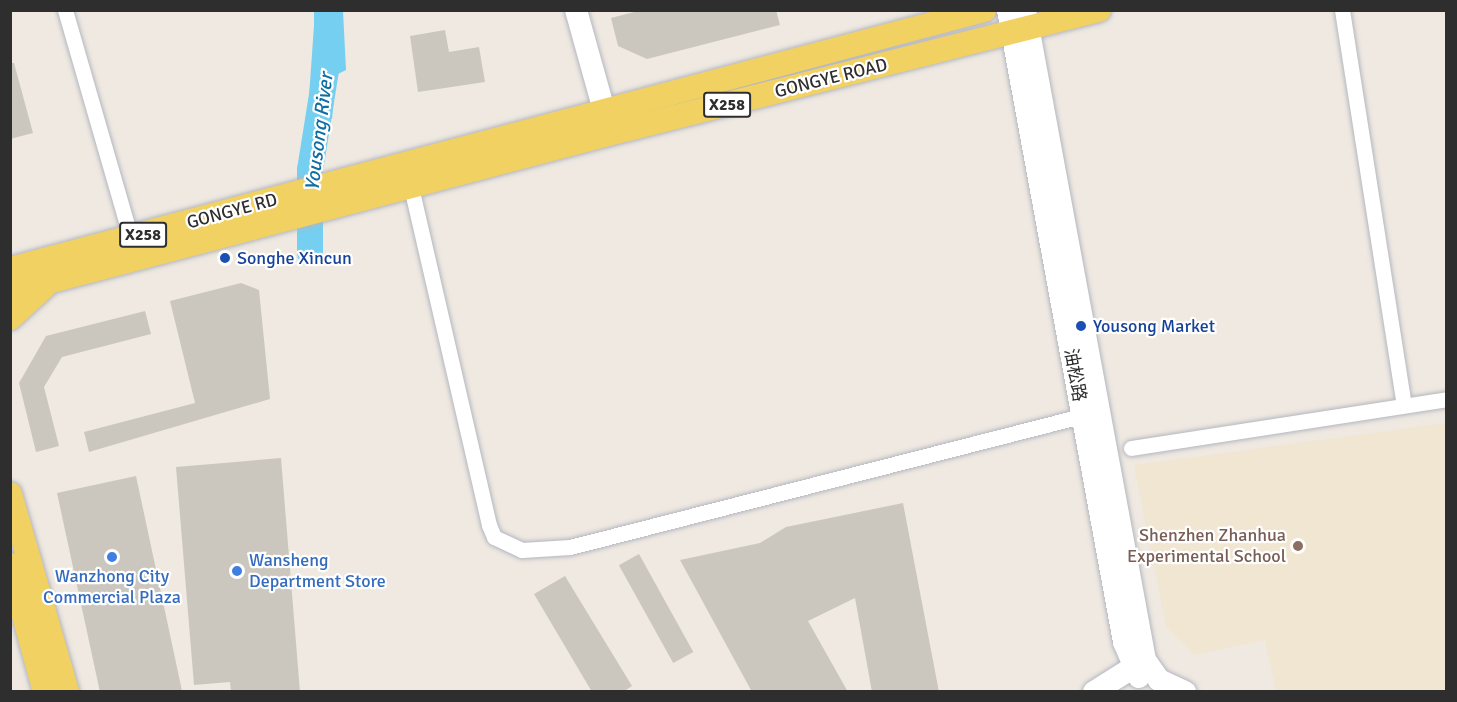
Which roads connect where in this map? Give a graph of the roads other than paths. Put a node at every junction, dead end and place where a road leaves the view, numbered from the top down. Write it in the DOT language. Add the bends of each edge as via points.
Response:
graph roads {
  1 [pos="65,10"];
  2 [pos="576,10"];
  3 [pos="984,10"];
  4 [pos="1099,10"];
  5 [pos="1342,10"];
  6 [pos="1018,20"];
  7 [pos="604,110"];
  8 [pos="349,179"];
  9 [pos="411,188"];
  10 [pos="356,202"];
  11 [pos="131,238"];
  12 [pos="10,269"];
  13 [pos="59,279"];
  14 [pos="10,292"];
  15 [pos="10,318"];
  16 [pos="1446,399"];
  17 [pos="1404,404"];
  18 [pos="1090,414"];
  19 [pos="1131,448"];
  20 [pos="10,494"];
  21 [pos="10,565"];
  22 [pos="1139,664"];
  23 [pos="45,692"];
  24 [pos="67,692"];
  25 [pos="1094,692"];
  26 [pos="1151,692"];
  27 [pos="1185,692"];
  1 -- 11 [label="street"];
  2 -- 7 [label="street"];
  3 -- 7 [label="main road, GONGYE ROAD / X258"];
  4 -- 6 [label="main road, GONGYE ROAD / X258"];
  5 -- 17 [label="street"];
  6 -- 9 [label="main road, GONGYE ROAD / X258"];
  6 -- 18 [label="street, 油松路"];
  7 -- 8 [label="main road, GONGYE ROAD / X258"];
  8 -- 11 [label="main road, GONGYE RD / X258"];
  9 -- 10 [label="main road, GONGYE ROAD / X258"];
  9 -- 18 [label="street" via="489,525 494,537 522,550 570,547"];
  10 -- 13 [label="main road, GONGYE RD / X258"];
  11 -- 12 [label="main road, GONGYE RD / X258"];
  13 -- 14 [label="main road, X258"];
  13 -- 15 [label="main road" via="35,293"];
  16 -- 17 [label="street"];
  17 -- 19 [label="street"];
  18 -- 22 [label="street, 油松路" via="1124,642"];
  20 -- 24 [label="main road"];
  21 -- 23 [label="main road"];
  22 -- 25 [label="street"];
  22 -- 26 [label="street"];
  22 -- 27 [label="street" via="1159,680"];
}
